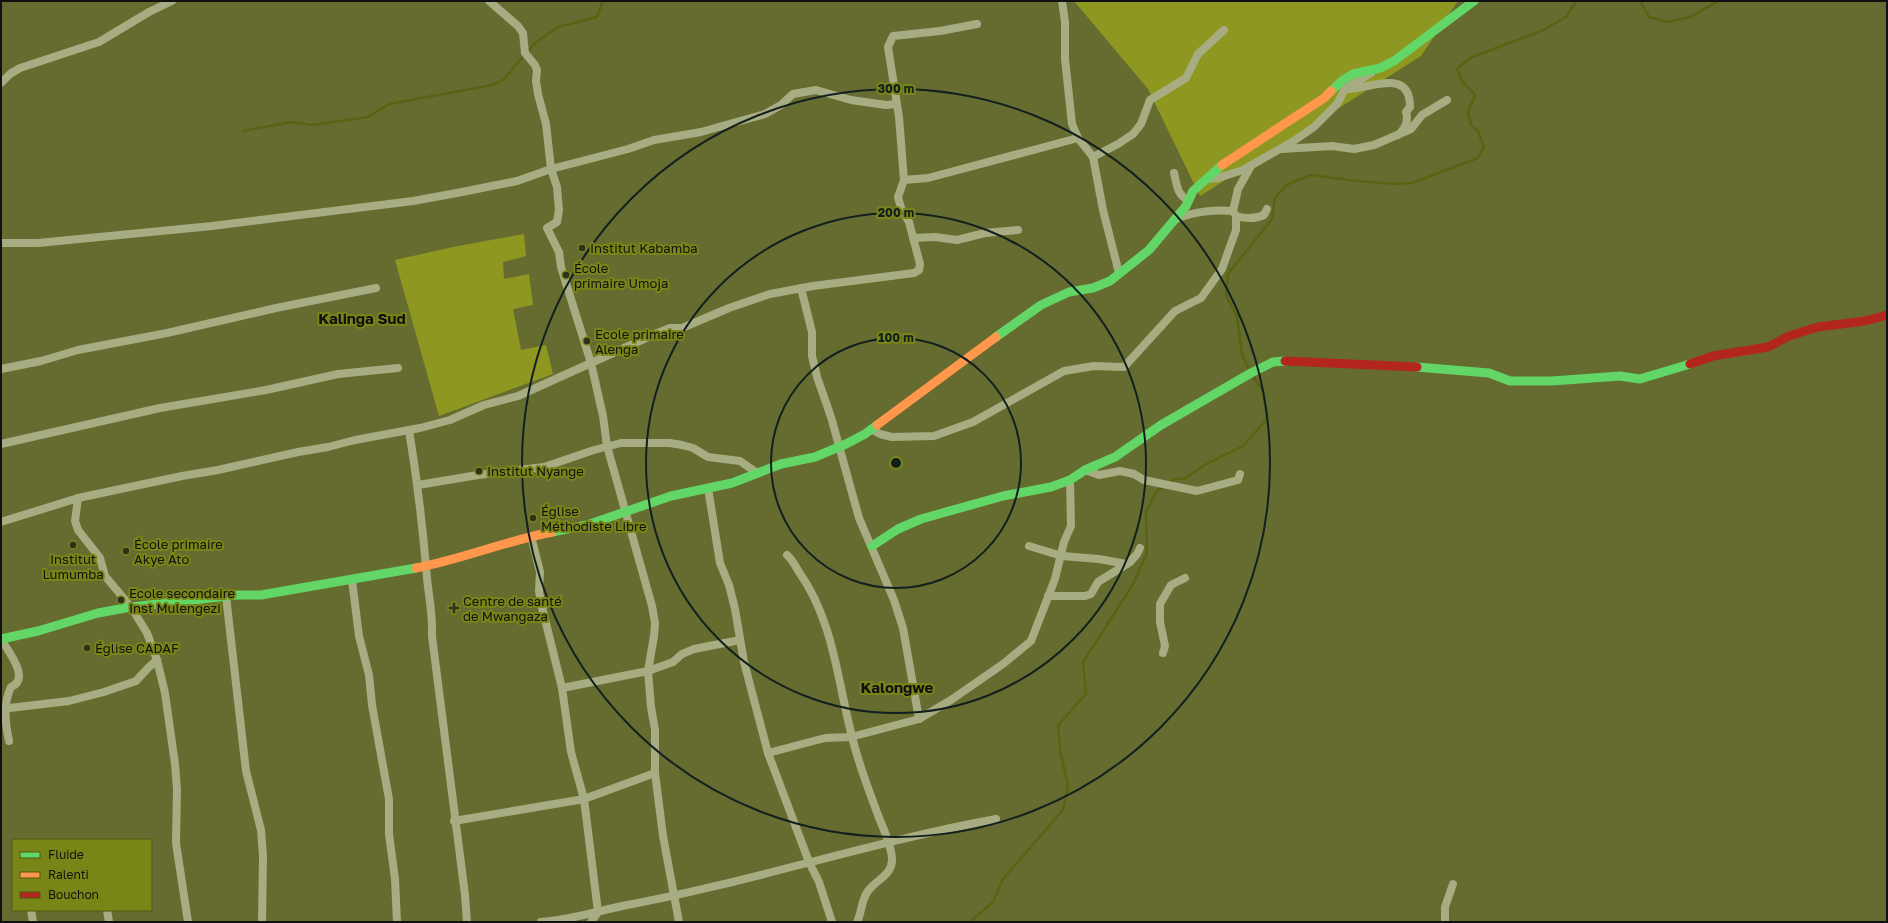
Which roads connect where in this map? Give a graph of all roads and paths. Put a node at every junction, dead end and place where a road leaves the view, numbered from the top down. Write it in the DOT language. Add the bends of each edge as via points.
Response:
graph roads {
  1 [pos="172,1"];
  2 [pos="489,1"];
  3 [pos="1062,1"];
  4 [pos="1474,1"];
  5 [pos="977,24"];
  6 [pos="1224,30"];
  7 [pos="1380,68"];
  8 [pos="1,83"];
  9 [pos="1346,89"];
  10 [pos="1324,98"];
  11 [pos="1447,100"];
  12 [pos="896,104"];
  13 [pos="1398,135"];
  14 [pos="1078,138"];
  15 [pos="1278,150"];
  16 [pos="1093,157"];
  17 [pos="1252,163"];
  18 [pos="551,169"];
  19 [pos="1174,173"];
  20 [pos="1206,179"];
  21 [pos="904,180"];
  22 [pos="1188,200"];
  23 [pos="1267,209"];
  24 [pos="1235,214"];
  25 [pos="1176,219"];
  26 [pos="1018,230"];
  27 [pos="913,238"];
  28 [pos="1,243"];
  29 [pos="1119,273"];
  30 [pos="376,288"];
  31 [pos="801,288"];
  32 [pos="1887,315"];
  33 [pos="591,363"];
  34 [pos="398,368"];
  35 [pos="1,369"];
  36 [pos="871,429"];
  37 [pos="409,430"];
  38 [pos="1,444"];
  39 [pos="607,446"];
  40 [pos="840,447"];
  41 [pos="1085,470"];
  42 [pos="757,473"];
  43 [pos="1240,474"];
  44 [pos="1070,480"];
  45 [pos="418,486"];
  46 [pos="708,488"];
  47 [pos="78,498"];
  48 [pos="624,513"];
  49 [pos="1,522"];
  50 [pos="531,536"];
  51 [pos="872,546"];
  52 [pos="1029,546"];
  53 [pos="1140,548"];
  54 [pos="787,555"];
  55 [pos="1062,556"];
  56 [pos="1126,564"];
  57 [pos="426,566"];
  58 [pos="1185,578"];
  59 [pos="352,580"];
  60 [pos="226,596"];
  61 [pos="1048,596"];
  62 [pos="131,607"];
  63 [pos="1,639"];
  64 [pos="740,640"];
  65 [pos="1163,653"];
  66 [pos="157,660"];
  67 [pos="648,671"];
  68 [pos="562,688"];
  69 [pos="3,709"];
  70 [pos="919,719"];
  71 [pos="851,737"];
  72 [pos="9,741"];
  73 [pos="768,753"];
  74 [pos="655,772"];
  75 [pos="584,799"];
  76 [pos="996,819"];
  77 [pos="454,821"];
  78 [pos="888,842"];
  79 [pos="809,862"];
  80 [pos="1453,884"];
  81 [pos="673,897"];
  82 [pos="31,911"];
  83 [pos="107,911"];
  84 [pos="598,912"];
  85 [pos="33,922"];
  86 [pos="108,922"];
  87 [pos="188,922"];
  88 [pos="262,922"];
  89 [pos="397,922"];
  90 [pos="467,922"];
  91 [pos="541,922"];
  92 [pos="592,922"];
  93 [pos="679,922"];
  94 [pos="832,922"];
  95 [pos="857,922"];
  96 [pos="1445,922"];
  1 -- 8 [label="street" via="99,42 20,68"];
  2 -- 18 [label="street" via="523,33 525,54 537,70 536,81 546,124"];
  3 -- 14 [label="street" via="1072,124"];
  4 -- 7 [label="street" via="1394,61"];
  5 -- 12 [label="street" via="893,36 888,47"];
  6 -- 16 [label="street" via="1198,54 1186,78 1150,100 1141,124 1133,134"];
  7 -- 9 [label="street"];
  7 -- 10 [label="street" via="1353,74"];
  9 -- 10 [label="street"];
  9 -- 13 [label="street" via="1382,82 1404,87 1410,96 1410,107 1406,112 1408,118 1404,130"];
  9 -- 15 [label="street" via="1337,104 1314,127"];
  10 -- 20 [label="street" via="1220,166"];
  11 -- 13 [label="street" via="1422,116 1411,129"];
  12 -- 18 [label="street" via="851,100 816,90 802,92 793,94 765,114 701,132 654,140"];
  12 -- 21 [label="street"];
  13 -- 15 [label="street" via="1374,145 1354,149 1332,146"];
  14 -- 16 [label="street"];
  14 -- 21 [label="street" via="928,178"];
  15 -- 17 [label="street"];
  16 -- 29 [label="street"];
  17 -- 20 [label="street" via="1234,173"];
  17 -- 24 [label="street" via="1238,189"];
  18 -- 28 [label="street" via="510,182 413,201 38,244"];
  18 -- 33 [label="street" via="557,187 559,210 557,222 546,228 559,252 561,267"];
  19 -- 22 [label="street" via="1179,193"];
  20 -- 22 [label="street" via="1193,191"];
  21 -- 27 [label="street" via="898,197"];
  22 -- 25 [label="street"];
  23 -- 24 [label="street" via="1264,215 1257,218 1243,218"];
  24 -- 25 [label="street" via="1221,210 1189,214"];
  24 -- 36 [label="street" via="1236,230 1222,269 1201,298 1175,311 1124,368 1094,366 1064,370 973,422 934,436 892,437"];
  25 -- 29 [label="street" via="1149,250"];
  26 -- 27 [label="street" via="986,233 957,240"];
  27 -- 31 [label="street" via="920,264 919,270 914,273"];
  29 -- 36 [label="street" via="1104,285 1069,292 1041,305"];
  30 -- 35 [label="street" via="78,350"];
  31 -- 33 [label="street" via="770,294 682,328 670,328"];
  31 -- 40 [label="street" via="812,332 813,362"];
  32 -- 41 [label="street" via="1818,327 1790,336 1768,347 1712,356 1640,379 1620,376 1510,382 1489,373 1279,361 1251,372 1161,425 1116,457"];
  33 -- 37 [label="street" via="518,396 484,405 450,420"];
  33 -- 39 [label="street"];
  34 -- 38 [label="street" via="338,374 266,390 160,408"];
  36 -- 40 [label="street"];
  37 -- 45 [label="street"];
  37 -- 47 [label="street"];
  39 -- 42 [label="street" via="629,443 682,445 708,457 740,462"];
  39 -- 45 [label="street" via="544,467"];
  39 -- 48 [label="street"];
  40 -- 42 [label="street"];
  40 -- 51 [label="street" via="859,518"];
  41 -- 43 [label="street" via="1099,475 1120,471 1134,474 1144,480 1197,491 1238,480"];
  41 -- 44 [label="street"];
  42 -- 46 [label="street" via="732,483"];
  44 -- 51 [label="street" via="922,519 898,529"];
  44 -- 55 [label="street" via="1071,526 1064,542"];
  45 -- 57 [label="street"];
  46 -- 48 [label="street" via="671,496"];
  46 -- 64 [label="street" via="720,563 730,591"];
  47 -- 49 [label="street"];
  47 -- 62 [label="street" via="74,521 78,530 100,558 105,576"];
  48 -- 50 [label="street" via="587,526"];
  48 -- 67 [label="street" via="638,555 655,623"];
  50 -- 57 [label="street"];
  50 -- 68 [label="street" via="540,572 539,591 542,607"];
  51 -- 70 [label="street" via="894,600 902,628"];
  52 -- 55 [label="street"];
  53 -- 56 [label="street"];
  54 -- 71 [label="street" via="810,587 819,606 839,674"];
  55 -- 56 [label="street"];
  55 -- 61 [label="street"];
  56 -- 61 [label="street" via="1098,582 1091,594"];
  57 -- 59 [label="street"];
  57 -- 77 [label="street"];
  58 -- 65 [label="street" via="1172,585 1160,604 1160,622 1166,646"];
  59 -- 60 [label="street" via="261,595"];
  59 -- 89 [label="street" via="359,636 369,675 388,799"];
  60 -- 62 [label="street"];
  60 -- 88 [label="street" via="246,771 261,830"];
  61 -- 70 [label="street" via="1031,641 952,700"];
  62 -- 63 [label="street" via="98,613"];
  62 -- 66 [label="street" via="147,633"];
  63 -- 69 [label="street" via="19,671 20,679 11,687"];
  64 -- 67 [label="street" via="682,654 674,662"];
  64 -- 73 [label="street"];
  66 -- 69 [label="street" via="136,681 104,692 73,700"];
  66 -- 87 [label="street" via="165,693 174,764 177,790 176,843"];
  67 -- 68 [label="street"];
  67 -- 74 [label="street" via="655,730"];
  68 -- 75 [label="street" via="571,752"];
  69 -- 72 [label="street"];
  70 -- 71 [label="street"];
  71 -- 73 [label="street" via="825,738"];
  71 -- 78 [label="street"];
  73 -- 79 [label="street"];
  74 -- 75 [label="street"];
  74 -- 81 [label="street"];
  75 -- 77 [label="street"];
  75 -- 84 [label="street"];
  76 -- 78 [label="street"];
  77 -- 90 [label="street"];
  78 -- 79 [label="street"];
  78 -- 95 [label="street" via="892,858 891,868 868,890"];
  79 -- 81 [label="street"];
  79 -- 94 [label="street" via="820,882"];
  80 -- 96 [label="street" via="1445,907"];
  81 -- 84 [label="street"];
  81 -- 93 [label="street"];
  82 -- 85 [label="street"];
  83 -- 86 [label="street"];
  84 -- 91 [label="street"];
  84 -- 92 [label="street"];
}
